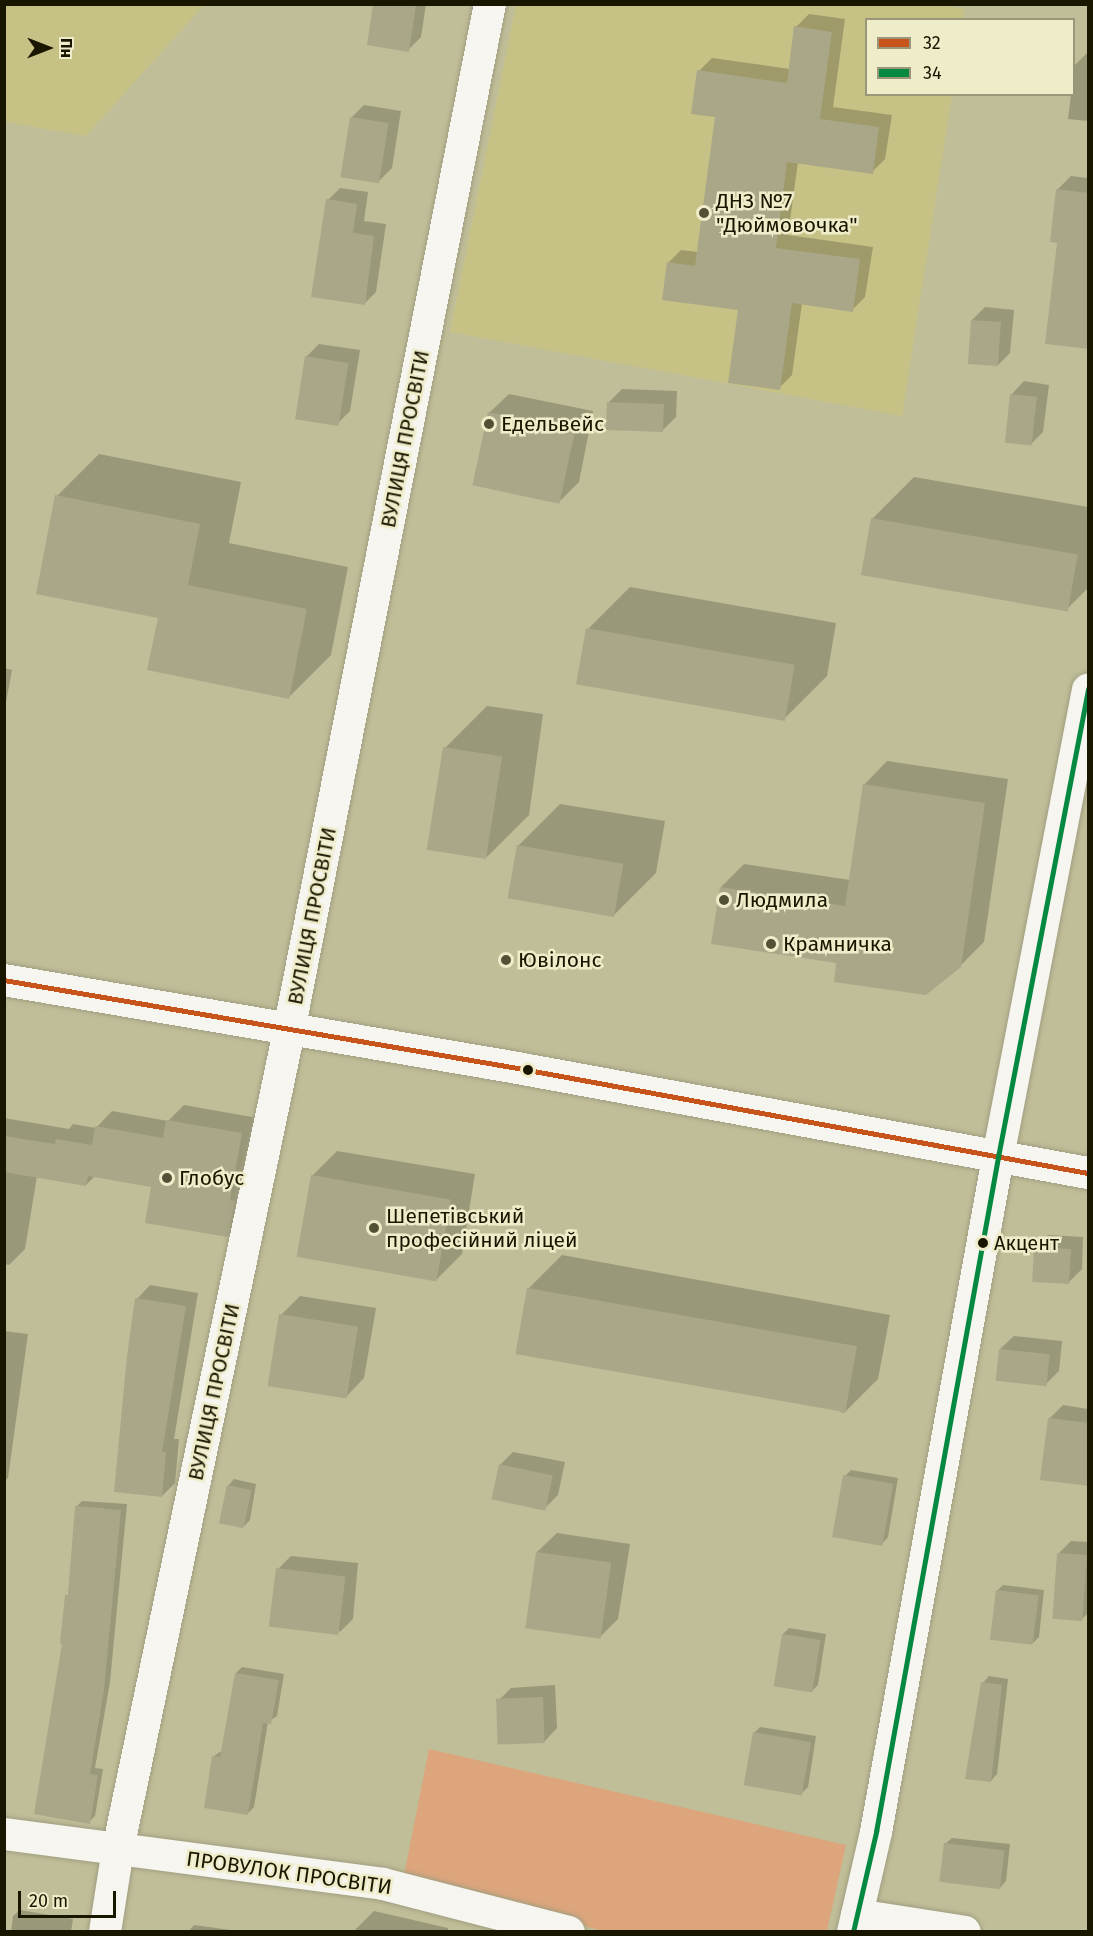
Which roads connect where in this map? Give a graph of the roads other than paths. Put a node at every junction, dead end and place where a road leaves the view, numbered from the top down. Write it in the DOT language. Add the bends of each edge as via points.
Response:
graph roads {
  1 [pos="490,4"];
  2 [pos="1089,690"];
  3 [pos="4,980"];
  4 [pos="289,1031"];
  5 [pos="998,1157"];
  6 [pos="1089,1173"];
  7 [pos="4,1834"];
  8 [pos="118,1849"];
  9 [pos="855,1923"];
  10 [pos="105,1932"];
  11 [pos="569,1932"];
  12 [pos="965,1932"];
  1 -- 4 [label="street, ВУЛИЦЯ ПРОСВІТИ"];
  2 -- 5 [label="street"];
  3 -- 4 [label="street"];
  4 -- 5 [label="street" via="512,1067"];
  4 -- 8 [label="street, ВУЛИЦЯ ПРОСВІТИ"];
  5 -- 6 [label="street"];
  5 -- 9 [label="street" via="876,1832"];
  7 -- 8 [label="street, ПРОВУЛОК ПРОСВІТИ"];
  8 -- 10 [label="street, ВУЛИЦЯ ПРОСВІТИ"];
  8 -- 11 [label="street, ПРОВУЛОК ПРОСВІТИ" via="383,1884"];
  9 -- 12 [label="street"];
}
